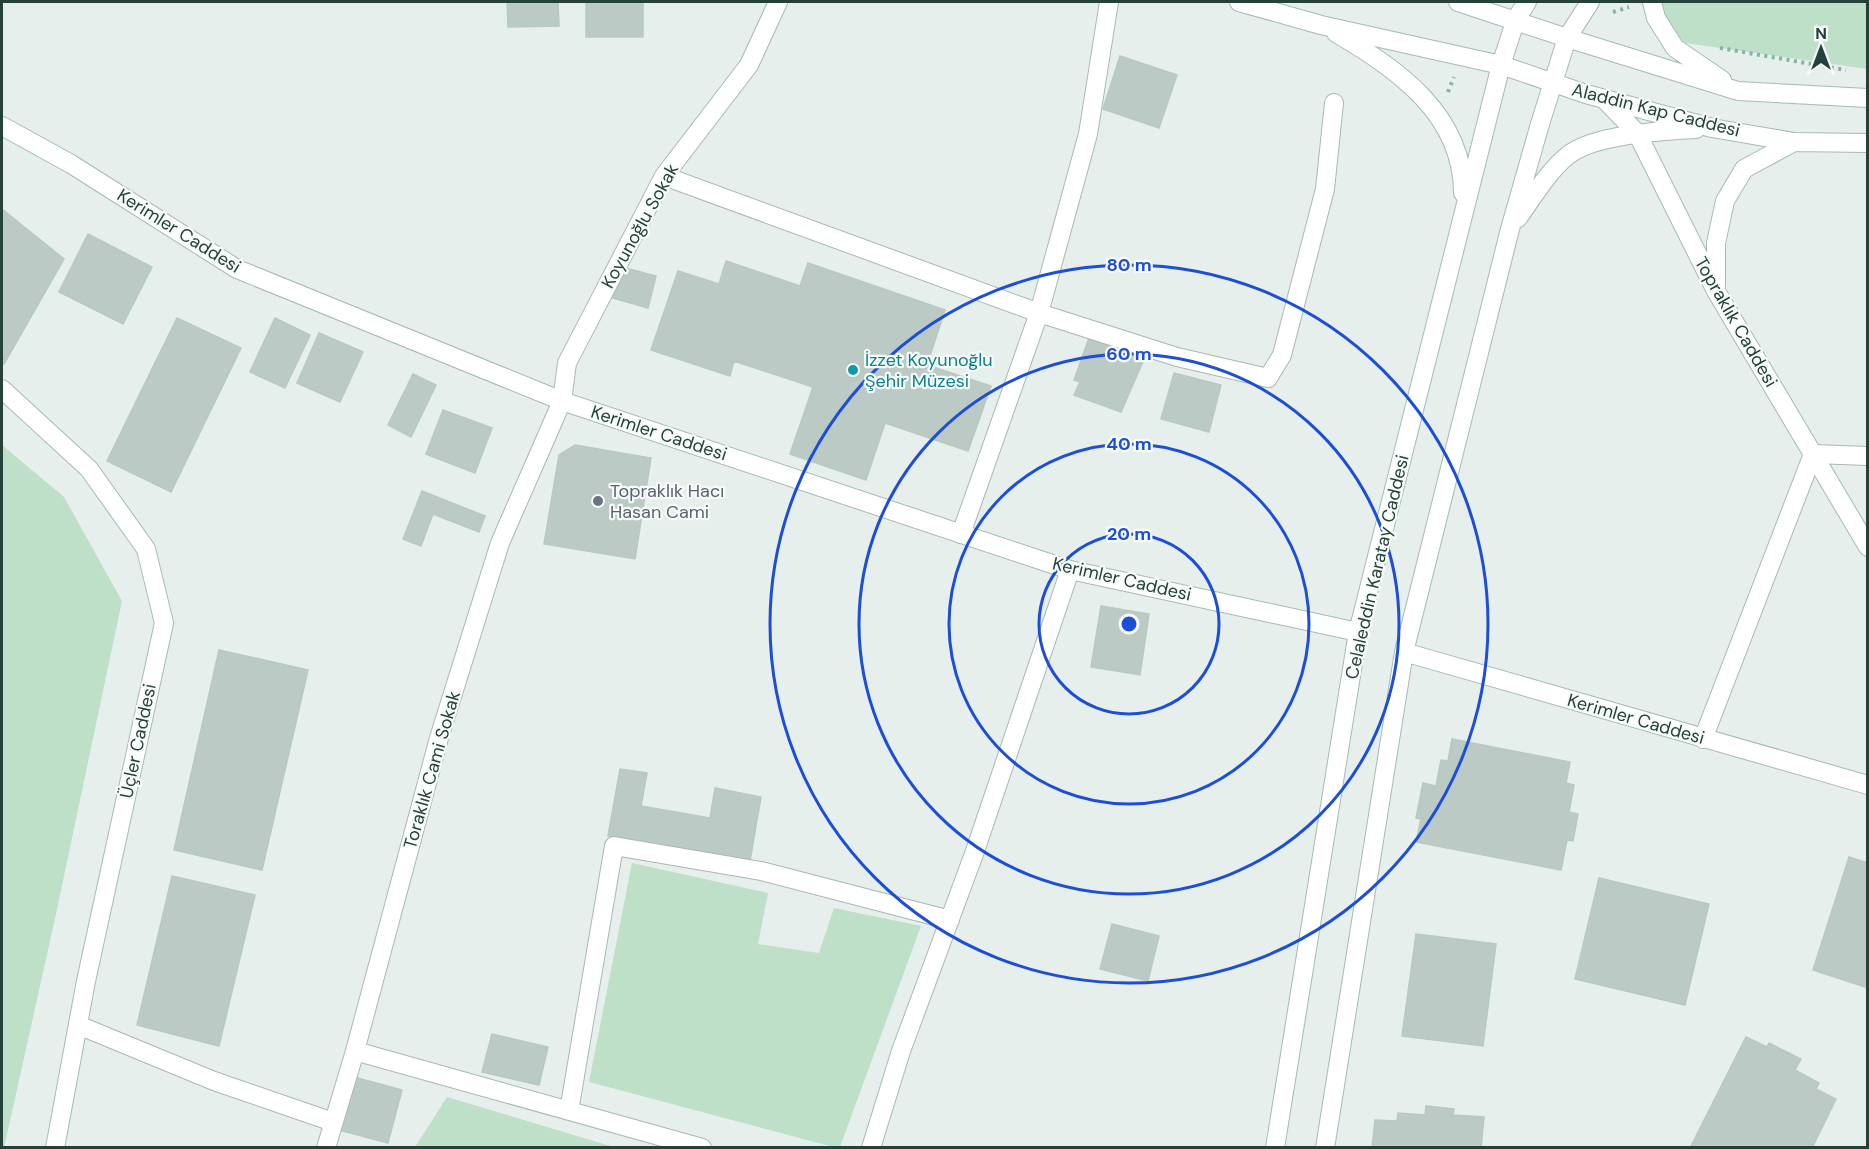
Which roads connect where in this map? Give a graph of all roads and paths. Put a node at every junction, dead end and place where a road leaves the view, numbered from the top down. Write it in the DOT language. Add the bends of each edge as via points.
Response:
graph roads {
  1 [pos="778,2"];
  2 [pos="1109,2"];
  3 [pos="1239,2"];
  4 [pos="1458,2"];
  5 [pos="1527,2"];
  6 [pos="1590,2"];
  7 [pos="1652,2"];
  8 [pos="1516,19"];
  9 [pos="1321,25"];
  10 [pos="1567,38"];
  11 [pos="1711,47"];
  12 [pos="1501,65"];
  13 [pos="1851,71"];
  14 [pos="1552,83"];
  15 [pos="1738,91"];
  16 [pos="1868,98"];
  17 [pos="1605,99"];
  18 [pos="1334,103"];
  19 [pos="2,126"];
  20 [pos="1712,128"];
  21 [pos="1637,133"];
  22 [pos="1794,142"];
  23 [pos="1868,143"];
  24 [pos="664,176"];
  25 [pos="1463,214"];
  26 [pos="1510,229"];
  27 [pos="1716,291"];
  28 [pos="1039,313"];
  29 [pos="2,389"];
  30 [pos="562,401"];
  31 [pos="1813,454"];
  32 [pos="1868,456"];
  33 [pos="961,534"];
  34 [pos="1868,547"];
  35 [pos="1070,570"];
  36 [pos="1358,632"];
  37 [pos="1404,652"];
  38 [pos="1703,739"];
  39 [pos="1868,785"];
  40 [pos="950,920"];
  41 [pos="78,1025"];
  42 [pos="355,1051"];
  43 [pos="569,1111"];
  44 [pos="333,1122"];
  45 [pos="55,1148"];
  46 [pos="326,1148"];
  47 [pos="702,1148"];
  48 [pos="871,1148"];
  49 [pos="1275,1148"];
  50 [pos="1324,1148"];
  1 -- 24 [label="street, Koyunoğlu Sokak" via="749,65"];
  2 -- 28 [label="street" via="1088,134"];
  3 -- 9 [label="street"];
  4 -- 8 [label="street"];
  5 -- 8 [label="street"];
  6 -- 10 [label="street"];
  7 -- 15 [label="street" via="1656,18 1675,48"];
  8 -- 10 [label="street"];
  8 -- 12 [label="street, Celaleddin Karatay Caddesi"];
  9 -- 12 [label="street"];
  9 -- 25 [label="street" via="1367,52 1432,105 1451,137 1463,176"];
  10 -- 14 [label="street"];
  10 -- 15 [label="street"];
  11 -- 13 [label="path"];
  12 -- 14 [label="street"];
  12 -- 25 [label="street, Celaleddin Karatay Caddesi"];
  14 -- 17 [label="street, Aladdin Kap Caddesi"];
  14 -- 26 [label="street"];
  15 -- 16 [label="street"];
  17 -- 20 [label="street, Aladdin Kap Caddesi"];
  17 -- 21 [label="street, Topraklık Caddesi"];
  18 -- 28 [label="street" via="1325,189 1282,355 1268,378 1177,357"];
  19 -- 30 [label="street, Kerimler Caddesi" via="71,164 237,269"];
  20 -- 21 [label="street"];
  20 -- 22 [label="street, Aladdin Kap Caddesi"];
  21 -- 26 [label="street" via="1569,154 1554,168"];
  21 -- 27 [label="street, Topraklık Caddesi"];
  22 -- 23 [label="street, Aladdin Kap Caddesi"];
  22 -- 27 [label="street" via="1744,169 1725,201 1716,243"];
  24 -- 28 [label="street"];
  24 -- 30 [label="street, Koyunoğlu Sokak" via="567,363"];
  25 -- 36 [label="street, Celaleddin Karatay Caddesi"];
  26 -- 37 [label="street"];
  27 -- 31 [label="street, Topraklık Caddesi"];
  28 -- 33 [label="street"];
  29 -- 41 [label="street, Üçler Caddesi" via="89,469 146,549 164,623"];
  30 -- 33 [label="street, Kerimler Caddesi"];
  30 -- 42 [label="street, Toraklık Cami Sokak" via="500,543 439,738"];
  31 -- 32 [label="street"];
  31 -- 34 [label="street, Topraklık Caddesi"];
  31 -- 38 [label="street"];
  33 -- 35 [label="street, Kerimler Caddesi"];
  35 -- 36 [label="street, Kerimler Caddesi"];
  35 -- 40 [label="street"];
  36 -- 49 [label="street, Celaleddin Karatay Caddesi"];
  37 -- 38 [label="street, Kerimler Caddesi"];
  37 -- 50 [label="street"];
  38 -- 39 [label="street, Kerimler Caddesi"];
  40 -- 43 [label="street" via="761,871 614,846"];
  40 -- 48 [label="street" via="901,1051"];
  41 -- 44 [label="street" via="214,1081"];
  41 -- 45 [label="street, Üçler Caddesi"];
  42 -- 43 [label="street"];
  42 -- 44 [label="street, Toraklık Cami Sokak"];
  43 -- 47 [label="street"];
  44 -- 46 [label="street, Toraklık Cami Sokak"];
}
